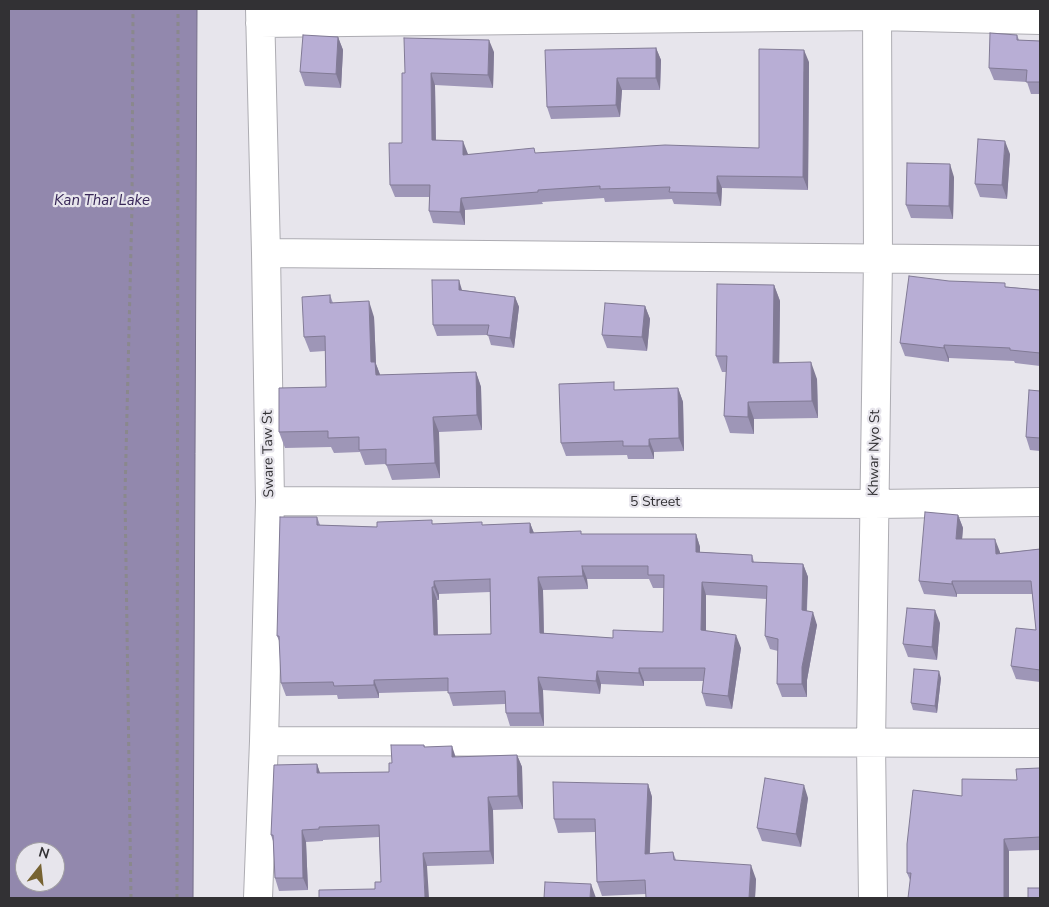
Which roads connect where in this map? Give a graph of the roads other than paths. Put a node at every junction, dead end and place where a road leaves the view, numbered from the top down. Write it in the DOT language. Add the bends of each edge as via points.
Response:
graph roads {
  1 [pos="877,12"];
  2 [pos="260,16"];
  3 [pos="1040,20"];
  4 [pos="266,253"];
  5 [pos="878,259"];
  6 [pos="1040,260"];
  7 [pos="270,501"];
  8 [pos="1040,502"];
  9 [pos="874,504"];
  10 [pos="264,741"];
  11 [pos="1040,743"];
  12 [pos="871,744"];
  13 [pos="258,898"];
  14 [pos="873,898"];
  1 -- 2 [label="street"];
  1 -- 3 [label="street"];
  1 -- 5 [label="street, Khwar Nyo St"];
  2 -- 4 [label="street, Sware Taw St"];
  4 -- 5 [label="street"];
  4 -- 7 [label="street, Sware Taw St"];
  5 -- 6 [label="street"];
  5 -- 9 [label="street, Khwar Nyo St"];
  7 -- 9 [label="street, 5 Street"];
  7 -- 10 [label="street, Sware Taw St"];
  8 -- 9 [label="street, 5 Street"];
  9 -- 12 [label="street, Khwar Nyo St"];
  10 -- 12 [label="street"];
  10 -- 13 [label="street, Sware Taw St"];
  11 -- 12 [label="street"];
  12 -- 14 [label="street, Khwar Nyo St"];
}
